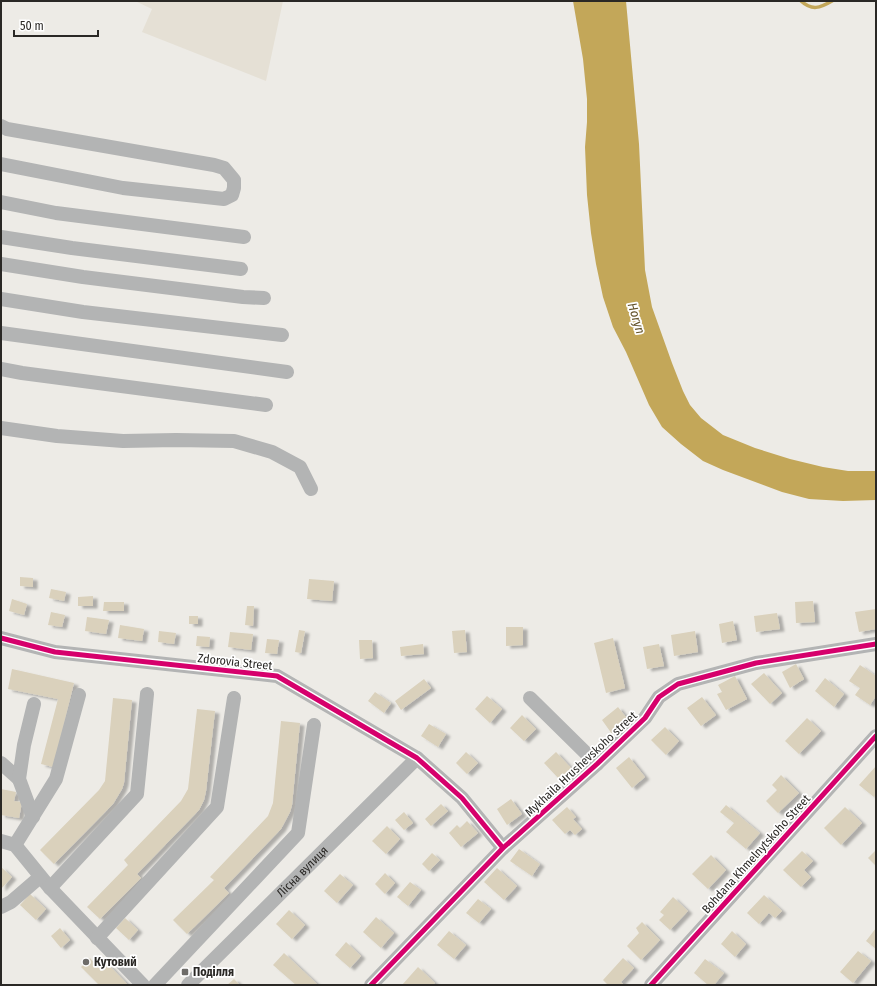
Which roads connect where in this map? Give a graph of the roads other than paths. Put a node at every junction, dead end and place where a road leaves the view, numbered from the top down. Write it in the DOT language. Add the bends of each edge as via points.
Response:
graph roads {
  1 [pos="1,126"];
  2 [pos="1,164"];
  3 [pos="1,202"];
  4 [pos="1,237"];
  5 [pos="244,237"];
  6 [pos="1,264"];
  7 [pos="241,269"];
  8 [pos="264,298"];
  9 [pos="1,299"];
  10 [pos="1,333"];
  11 [pos="282,335"];
  12 [pos="1,369"];
  13 [pos="287,372"];
  14 [pos="266,405"];
  15 [pos="1,428"];
  16 [pos="311,489"];
  17 [pos="1,638"];
  18 [pos="876,644"];
  19 [pos="147,694"];
  20 [pos="79,695"];
  21 [pos="234,698"];
  22 [pos="530,698"];
  23 [pos="34,704"];
  24 [pos="314,725"];
  25 [pos="876,736"];
  26 [pos="417,758"];
  27 [pos="1,763"];
  28 [pos="597,764"];
  29 [pos="19,778"];
  30 [pos="32,817"];
  31 [pos="1,841"];
  32 [pos="15,845"];
  33 [pos="504,848"];
  34 [pos="40,876"];
  35 [pos="50,888"];
  36 [pos="1,907"];
  37 [pos="97,938"];
  38 [pos="143,985"];
  39 [pos="155,985"];
  40 [pos="188,985"];
  41 [pos="371,985"];
  42 [pos="651,985"];
  1 -- 2 [label="street" via="214,165 224,168 234,180 234,188 232,195 224,199 123,188"];
  3 -- 5 [label="street" via="56,213"];
  4 -- 7 [label="street"];
  6 -- 8 [label="street" via="83,277"];
  9 -- 11 [label="street" via="83,312"];
  10 -- 13 [label="street"];
  12 -- 14 [label="street"];
  15 -- 16 [label="street" via="57,436 123,441 234,441 272,452 300,467"];
  17 -- 26 [label="street, Zdorovia Street" via="55,652 276,676"];
  18 -- 28 [label="street, Mykhaila Hrushevskoho street" via="756,663 678,684 659,697 645,718"];
  19 -- 35 [label="street" via="137,794"];
  20 -- 30 [label="street" via="56,780"];
  21 -- 37 [label="street" via="217,807"];
  22 -- 28 [label="street"];
  23 -- 29 [label="street"];
  24 -- 39 [label="street" via="298,833"];
  25 -- 42 [label="street, Bohdana Khmelnytskoho Street"];
  26 -- 33 [label="street, Zdorovia Street" via="462,798"];
  26 -- 40 [label="street, Лісна вулиця"];
  27 -- 29 [label="street"];
  28 -- 33 [label="street, Mykhaila Hrushevskoho street"];
  29 -- 30 [label="street"];
  30 -- 32 [label="street"];
  31 -- 32 [label="street"];
  32 -- 34 [label="street"];
  33 -- 41 [label="street, Mykhaila Hrushevskoho street"];
  34 -- 35 [label="street"];
  34 -- 36 [label="street" via="11,902"];
  35 -- 37 [label="street"];
  37 -- 38 [label="street"];
}
